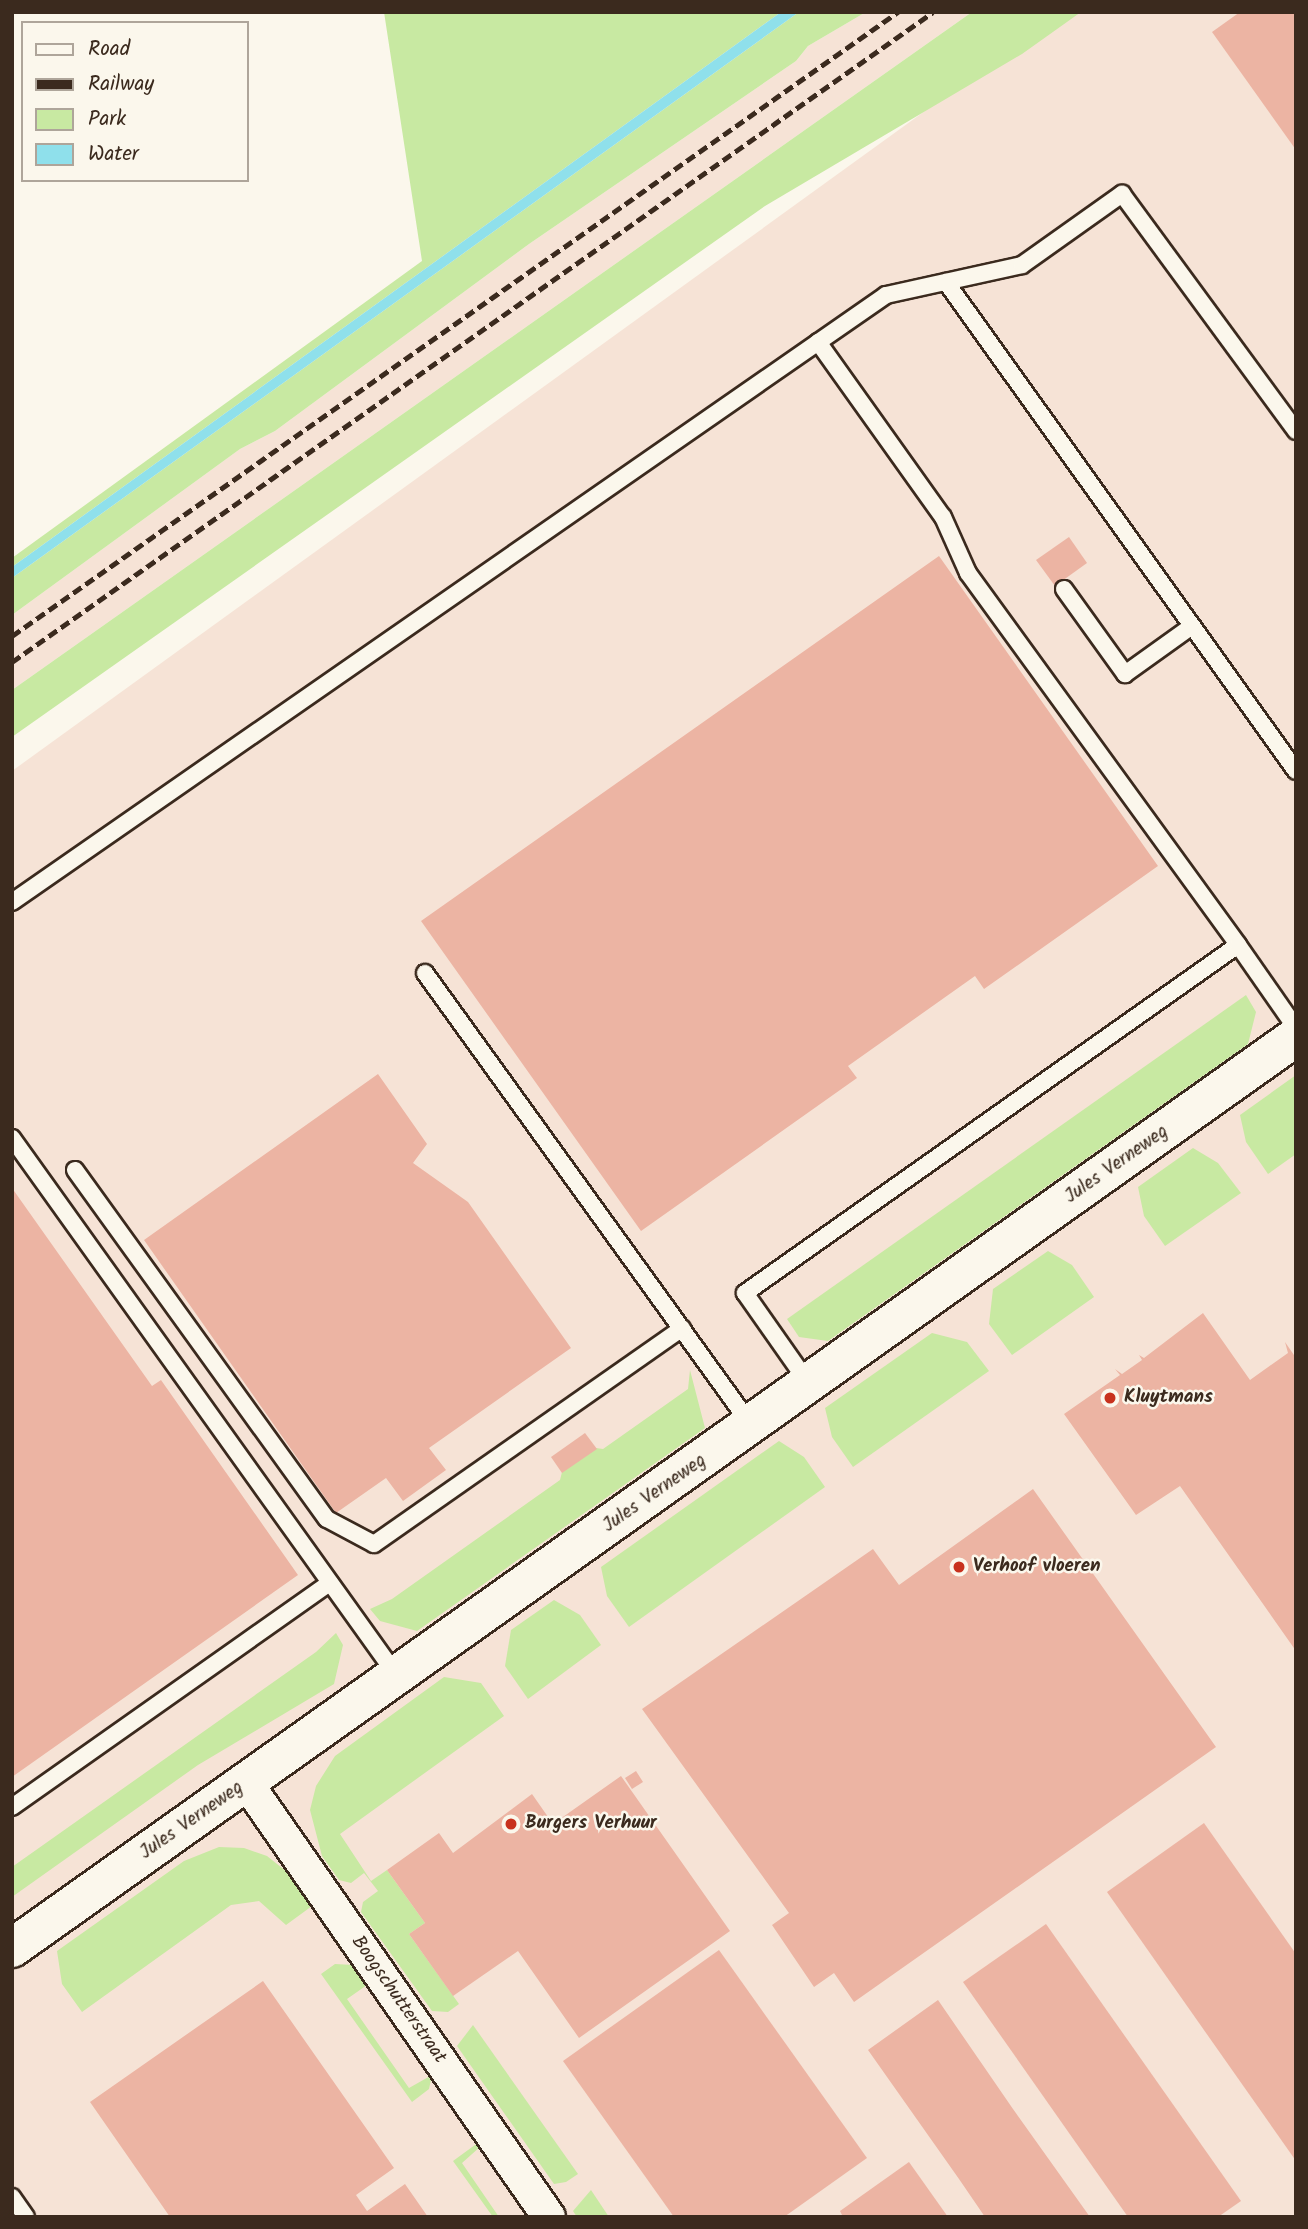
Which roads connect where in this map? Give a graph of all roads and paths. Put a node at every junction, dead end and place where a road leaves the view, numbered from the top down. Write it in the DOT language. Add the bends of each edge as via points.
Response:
graph roads {
  1 [pos="946,282"];
  2 [pos="818,342"];
  3 [pos="1296,431"];
  4 [pos="1064,589"];
  5 [pos="1192,626"];
  6 [pos="1296,771"];
  7 [pos="12,902"];
  8 [pos="1238,945"];
  9 [pos="425,973"];
  10 [pos="1296,1028"];
  11 [pos="1296,1037"];
  12 [pos="12,1138"];
  13 [pos="75,1170"];
  14 [pos="682,1328"];
  15 [pos="809,1384"];
  16 [pos="751,1425"];
  17 [pos="330,1583"];
  18 [pos="397,1676"];
  19 [pos="246,1782"];
  20 [pos="12,1807"];
  21 [pos="12,1948"];
  22 [pos="12,2197"];
  23 [pos="26,2217"];
  24 [pos="549,2217"];
  1 -- 2 [label="lane" via="886,295"];
  1 -- 3 [label="lane" via="1022,265 1122,194"];
  1 -- 5 [label="lane"];
  2 -- 7 [label="lane"];
  2 -- 8 [label="lane" via="943,517 968,573"];
  4 -- 5 [label="lane" via="1125,674"];
  5 -- 6 [label="lane"];
  8 -- 10 [label="lane"];
  8 -- 15 [label="lane" via="745,1293"];
  9 -- 14 [label="lane"];
  11 -- 15 [label="street, Jules Verneweg"];
  12 -- 17 [label="lane"];
  13 -- 14 [label="lane" via="327,1518 374,1545"];
  14 -- 16 [label="lane"];
  15 -- 16 [label="street, Jules Verneweg"];
  16 -- 18 [label="street, Jules Verneweg"];
  17 -- 18 [label="lane"];
  17 -- 20 [label="lane"];
  18 -- 19 [label="street, Jules Verneweg"];
  19 -- 21 [label="street, Jules Verneweg"];
  19 -- 24 [label="street, Boogschutterstraat"];
  22 -- 23 [label="lane"];
}
